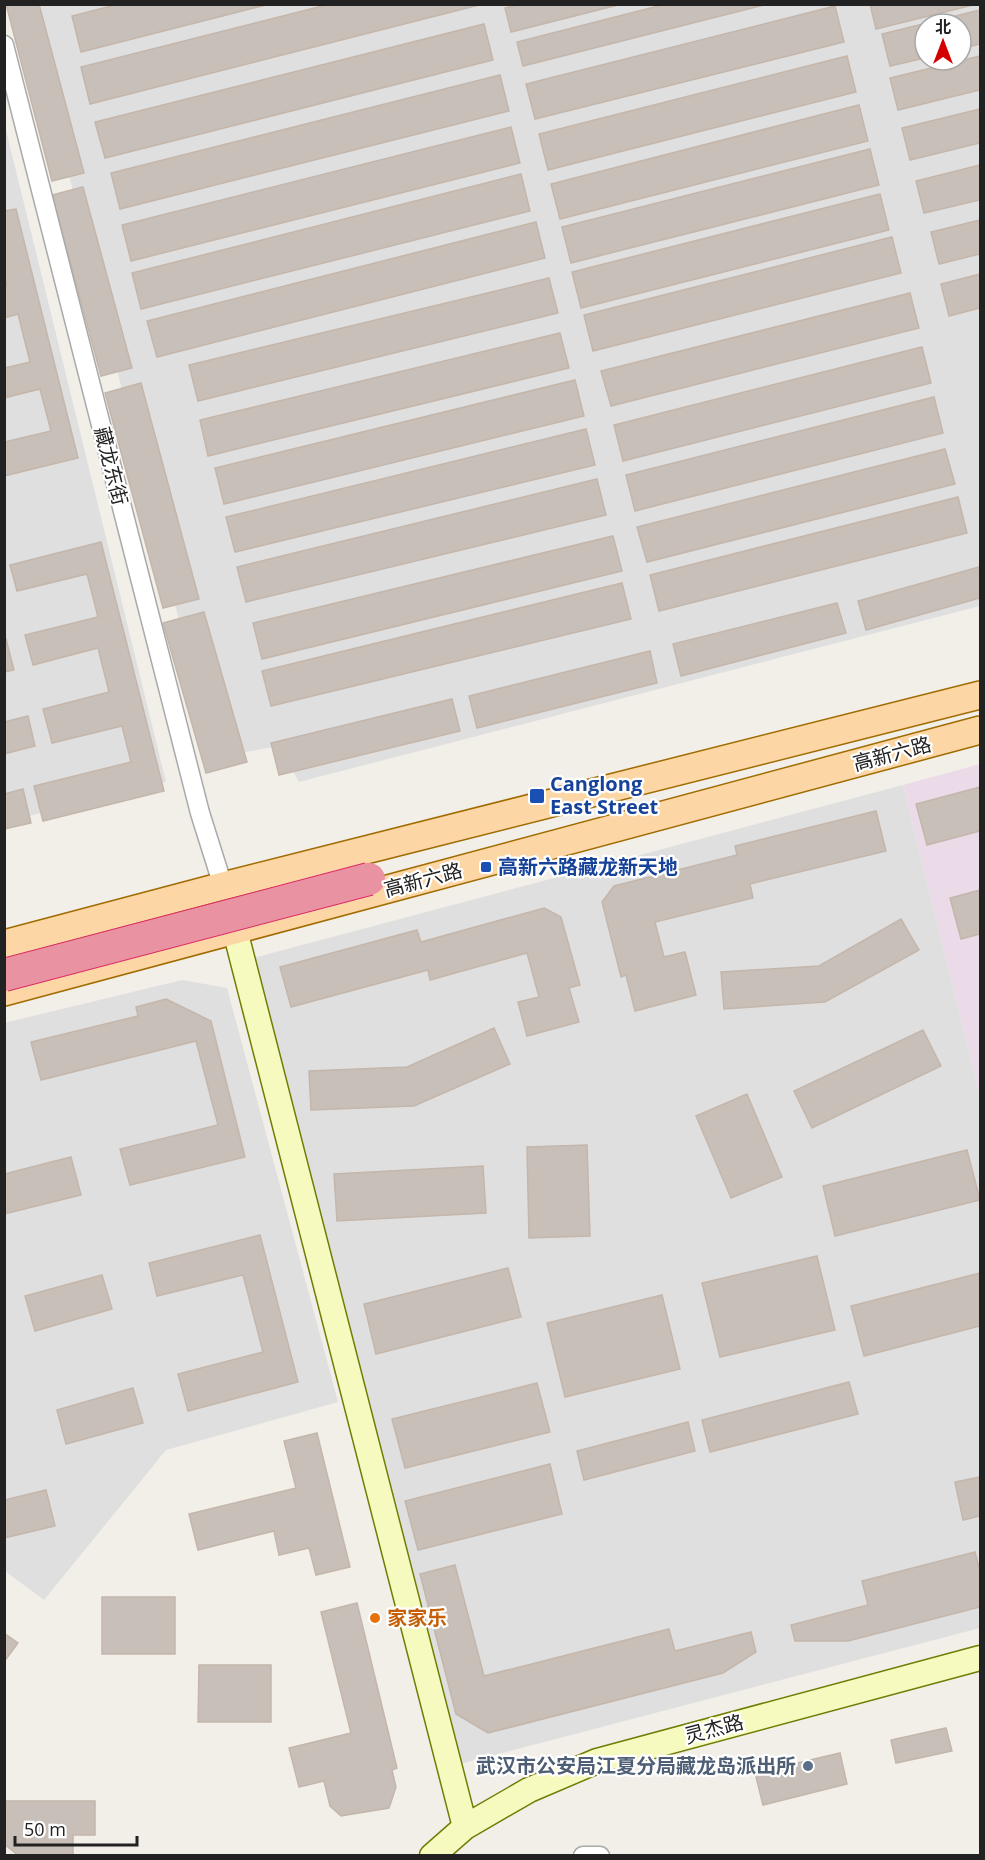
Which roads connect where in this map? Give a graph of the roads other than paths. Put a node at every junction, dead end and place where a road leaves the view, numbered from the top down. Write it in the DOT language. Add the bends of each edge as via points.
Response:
graph roads {
  1 [pos="4,45"];
  2 [pos="981,695"];
  3 [pos="981,730"];
  4 [pos="369,879"];
  5 [pos="223,886"];
  6 [pos="237,931"];
  7 [pos="4,944"];
  8 [pos="4,975"];
  9 [pos="4,992"];
  10 [pos="981,1658"];
  11 [pos="465,1827"];
  12 [pos="432,1856"];
  13 [pos="583,1856"];
  14 [pos="600,1856"];
  1 -- 5 [label="street, 藏龙东街" via="200,813"];
  2 -- 5 [label="main road, 高新六路"];
  3 -- 6 [label="main road, 高新六路"];
  4 -- 8 [label="highway, bridge"];
  5 -- 6 [label="street"];
  5 -- 7 [label="main road, 高新六路"];
  6 -- 9 [label="main road, 高新六路"];
  6 -- 11 [label="street"];
  10 -- 11 [label="street, 灵杰路" via="597,1761 529,1790"];
  11 -- 12 [label="street, 灵杰路"];
  13 -- 14 [label="street"];
}
